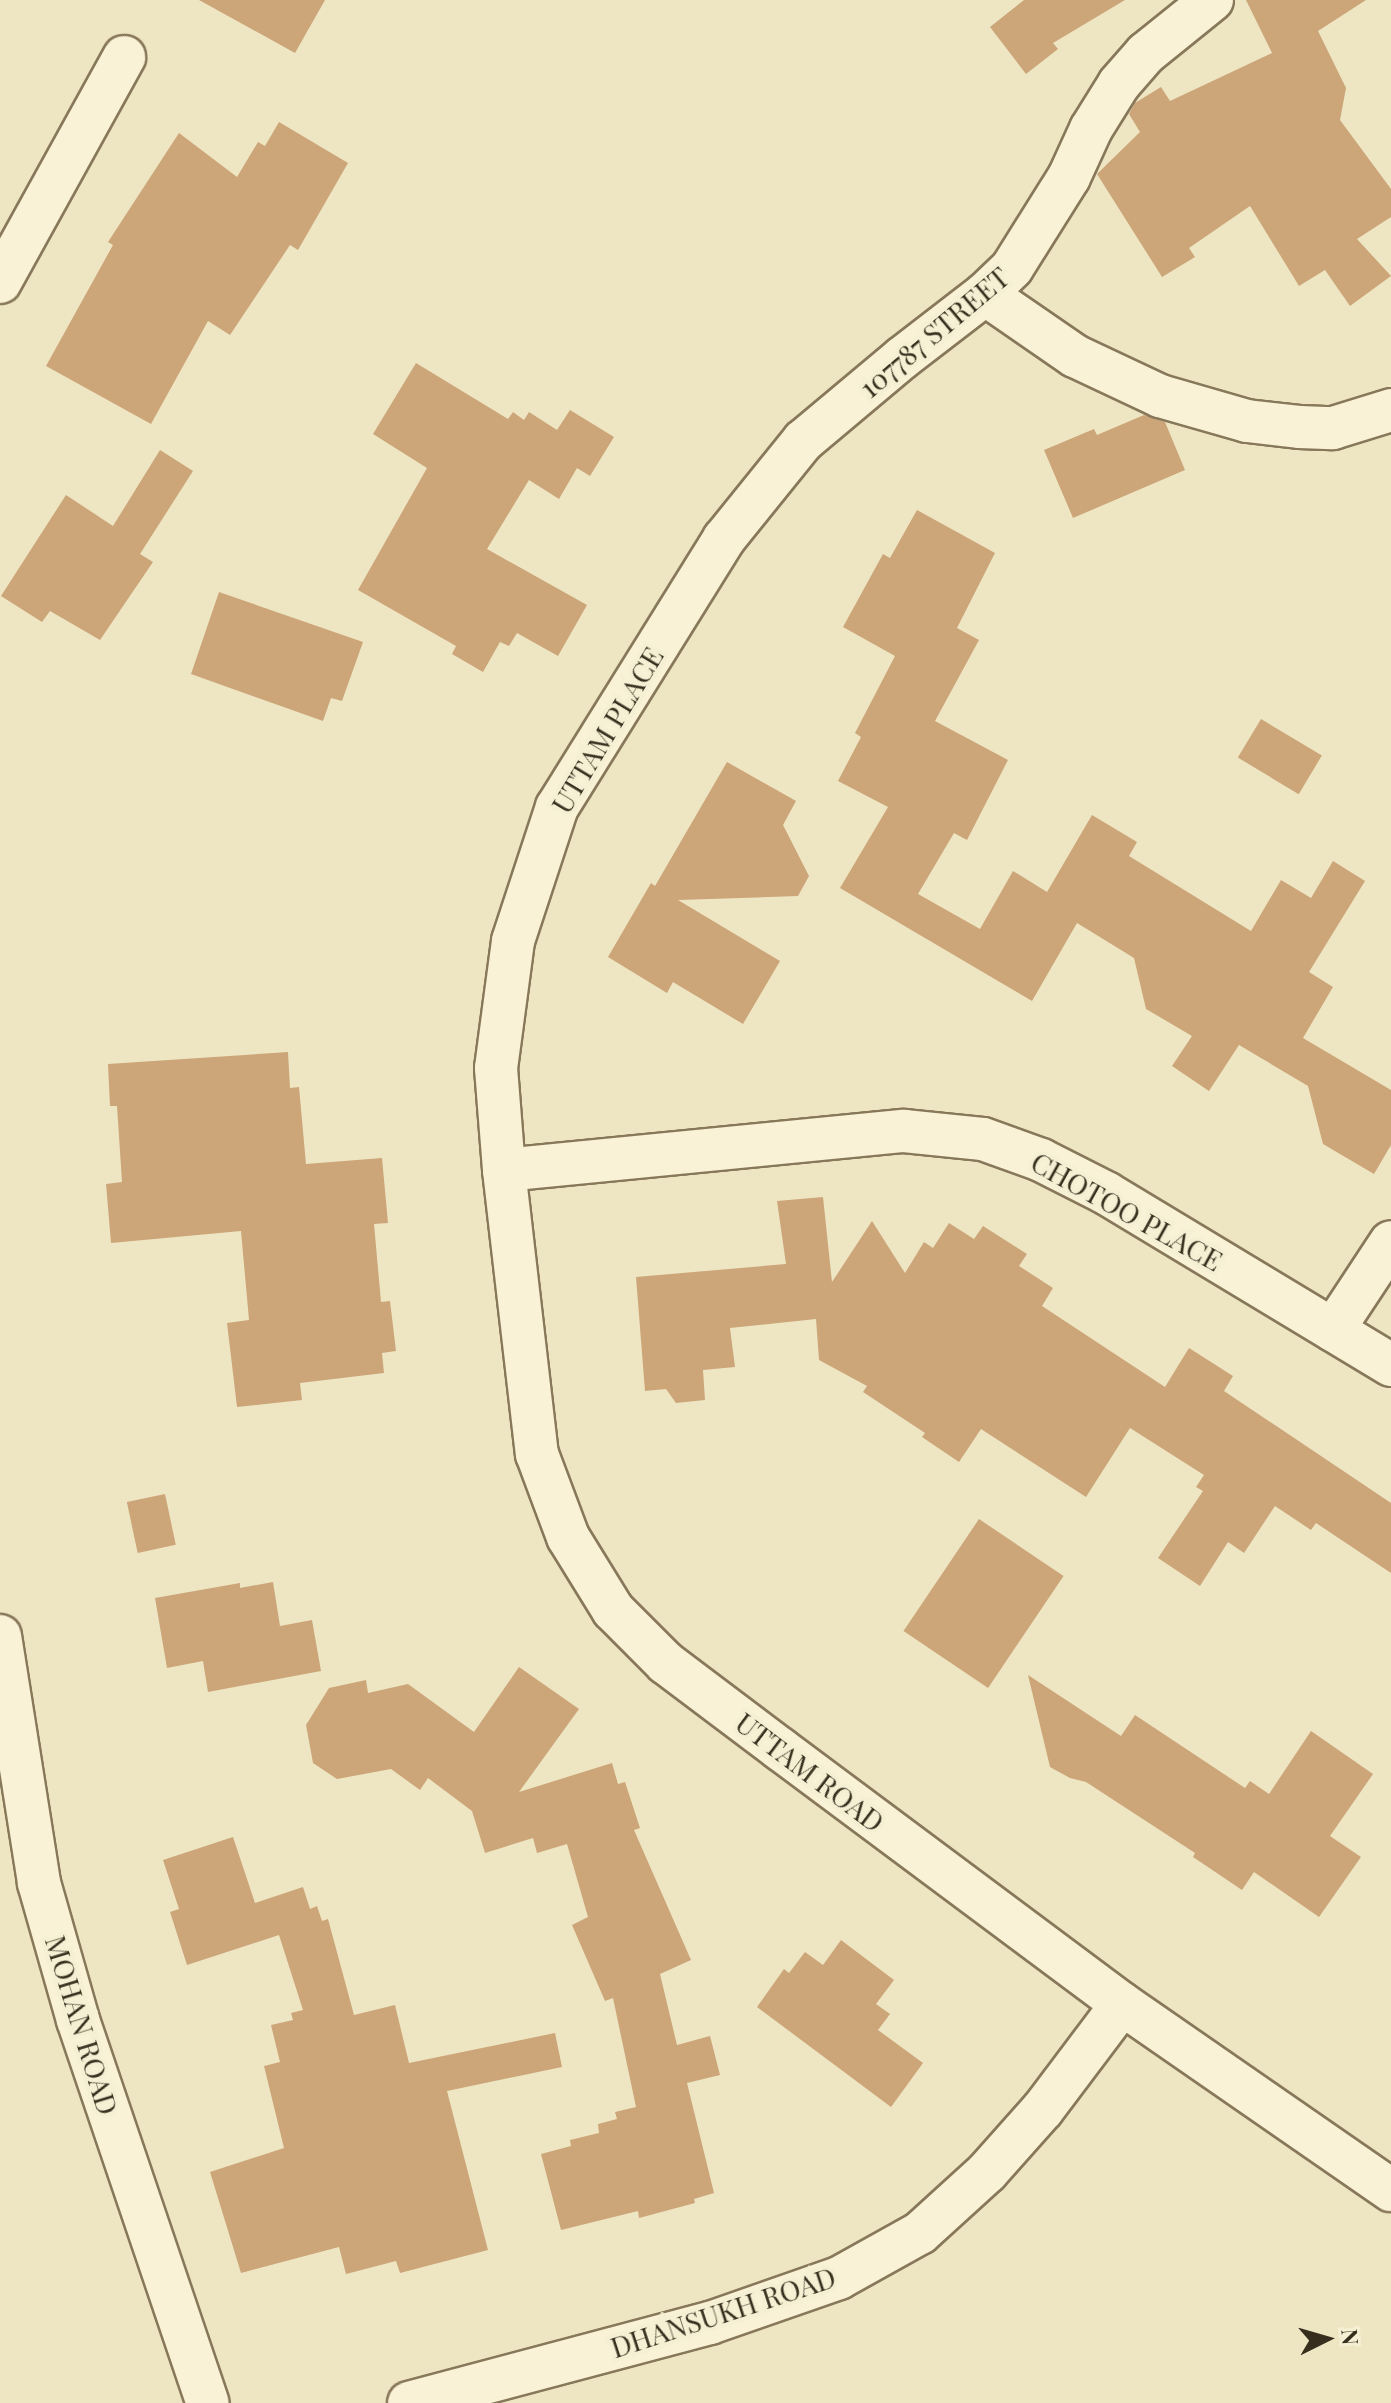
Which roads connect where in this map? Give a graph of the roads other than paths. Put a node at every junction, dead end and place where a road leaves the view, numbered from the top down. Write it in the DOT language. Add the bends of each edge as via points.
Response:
graph roads {
  1 [pos="1212,0"];
  2 [pos="124,57"];
  3 [pos="0,282"];
  4 [pos="985,294"];
  5 [pos="1391,410"];
  6 [pos="724,539"];
  7 [pos="504,1170"];
  8 [pos="1391,1242"];
  9 [pos="1333,1330"];
  10 [pos="1391,1365"];
  11 [pos="0,1636"];
  12 [pos="1122,2004"];
  13 [pos="1391,2190"];
  14 [pos="208,2403"];
  15 [pos="409,2403"];
  1 -- 4 [label="street, 107787 STREET" via="1146,53 1119,84 1029,245"];
  2 -- 3 [label="street"];
  4 -- 5 [label="street" via="1075,356 1160,396 1247,421 1333,428"];
  4 -- 6 [label="street, 107787 STREET" via="803,441"];
  6 -- 7 [label="street, UTTAM PLACE" via="557,807 513,941 496,1068"];
  7 -- 9 [label="street, CHOTOO PLACE" via="904,1131 983,1139 1041,1160 1106,1193"];
  7 -- 12 [label="street, UTTAM ROAD" via="537,1454 568,1537 613,1610 666,1663"];
  8 -- 9 [label="street"];
  9 -- 10 [label="street, CHOTOO PLACE"];
  11 -- 14 [label="street, MOHAN ROAD" via="39,1883 78,2020"];
  12 -- 13 [label="street, UTTAM ROAD"];
  12 -- 15 [label="street, DHANSUKH ROAD" via="1043,2109 987,2172 920,2233 839,2278 710,2323"];
}
